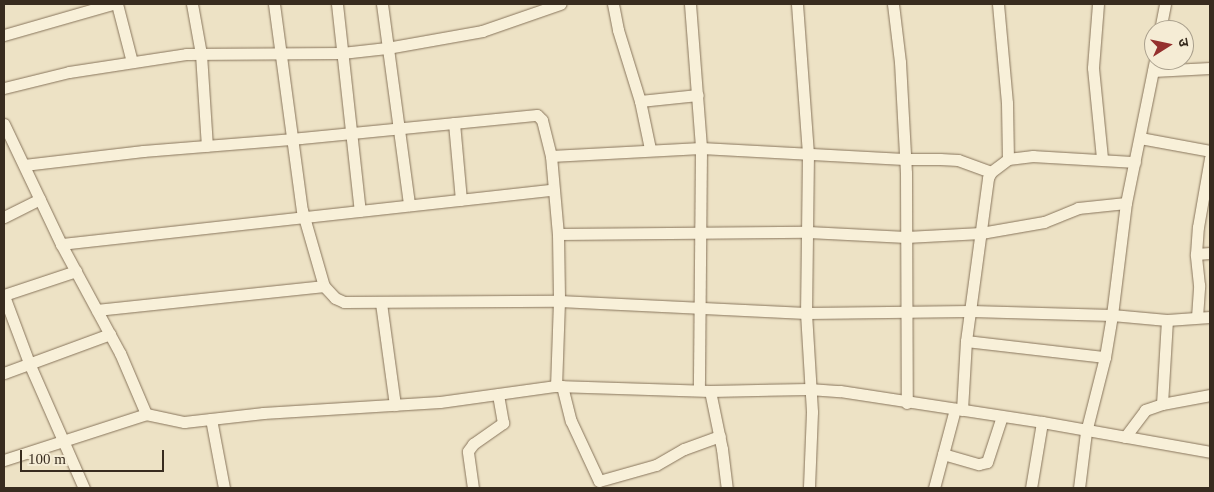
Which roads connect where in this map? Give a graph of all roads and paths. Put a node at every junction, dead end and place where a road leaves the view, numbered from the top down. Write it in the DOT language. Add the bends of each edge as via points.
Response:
graph roads {
  1 [pos="112,4"];
  2 [pos="118,4"];
  3 [pos="192,4"];
  4 [pos="274,4"];
  5 [pos="337,4"];
  6 [pos="382,4"];
  7 [pos="560,4"];
  8 [pos="613,4"];
  9 [pos="690,4"];
  10 [pos="797,4"];
  11 [pos="893,4"];
  12 [pos="998,4"];
  13 [pos="1098,4"];
  14 [pos="1165,4"];
  15 [pos="1162,20"];
  16 [pos="4,35"];
  17 [pos="387,48"];
  18 [pos="279,53"];
  19 [pos="342,53"];
  20 [pos="201,54"];
  21 [pos="132,62"];
  22 [pos="1194,67"];
  23 [pos="1210,68"];
  24 [pos="1153,70"];
  25 [pos="4,88"];
  26 [pos="698,95"];
  27 [pos="640,101"];
  28 [pos="454,123"];
  29 [pos="4,127"];
  30 [pos="398,128"];
  31 [pos="350,133"];
  32 [pos="1140,138"];
  33 [pos="291,139"];
  34 [pos="207,146"];
  35 [pos="701,148"];
  36 [pos="650,149"];
  37 [pos="1210,151"];
  38 [pos="808,153"];
  39 [pos="551,156"];
  40 [pos="1102,158"];
  41 [pos="1210,158"];
  42 [pos="904,159"];
  43 [pos="1008,159"];
  44 [pos="1135,162"];
  45 [pos="24,164"];
  46 [pos="991,172"];
  47 [pos="553,190"];
  48 [pos="40,199"];
  49 [pos="461,200"];
  50 [pos="1126,203"];
  51 [pos="409,204"];
  52 [pos="360,211"];
  53 [pos="4,217"];
  54 [pos="304,219"];
  55 [pos="699,231"];
  56 [pos="808,232"];
  57 [pos="981,233"];
  58 [pos="558,234"];
  59 [pos="906,237"];
  60 [pos="61,244"];
  61 [pos="1196,254"];
  62 [pos="1210,254"];
  63 [pos="76,271"];
  64 [pos="324,286"];
  65 [pos="4,296"];
  66 [pos="559,301"];
  67 [pos="381,303"];
  68 [pos="701,309"];
  69 [pos="97,310"];
  70 [pos="908,311"];
  71 [pos="971,311"];
  72 [pos="806,313"];
  73 [pos="1112,315"];
  74 [pos="1197,317"];
  75 [pos="1210,317"];
  76 [pos="1167,320"];
  77 [pos="110,334"];
  78 [pos="966,341"];
  79 [pos="1105,356"];
  80 [pos="29,363"];
  81 [pos="4,372"];
  82 [pos="559,386"];
  83 [pos="809,389"];
  84 [pos="705,390"];
  85 [pos="498,394"];
  86 [pos="1210,395"];
  87 [pos="907,403"];
  88 [pos="1162,404"];
  89 [pos="395,405"];
  90 [pos="959,410"];
  91 [pos="146,414"];
  92 [pos="1002,416"];
  93 [pos="212,419"];
  94 [pos="1042,422"];
  95 [pos="1086,432"];
  96 [pos="720,436"];
  97 [pos="1125,437"];
  98 [pos="64,441"];
  99 [pos="1210,452"];
  100 [pos="943,454"];
  101 [pos="4,460"];
  102 [pos="599,484"];
  103 [pos="84,488"];
  104 [pos="224,488"];
  105 [pos="473,488"];
  106 [pos="727,488"];
  107 [pos="809,488"];
  108 [pos="934,488"];
  109 [pos="1030,488"];
  110 [pos="1080,488"];
  1 -- 16 [label="street"];
  2 -- 21 [label="street"];
  3 -- 20 [label="street"];
  4 -- 18 [label="street"];
  5 -- 19 [label="street"];
  6 -- 17 [label="street"];
  7 -- 17 [label="street" via="482,30"];
  8 -- 27 [label="street"];
  9 -- 26 [label="street"];
  10 -- 38 [label="street"];
  11 -- 42 [label="street" via="900,62"];
  12 -- 43 [label="street" via="1007,103"];
  13 -- 40 [label="street" via="1093,68"];
  14 -- 15 [label="street"];
  17 -- 19 [label="street"];
  17 -- 30 [label="street"];
  18 -- 19 [label="street"];
  18 -- 20 [label="street"];
  18 -- 33 [label="street"];
  19 -- 31 [label="street"];
  20 -- 21 [label="street"];
  20 -- 34 [label="street"];
  21 -- 25 [label="street" via="69,72"];
  22 -- 23 [label="street"];
  24 -- 32 [label="street"];
  26 -- 27 [label="street"];
  26 -- 35 [label="street"];
  27 -- 36 [label="street"];
  28 -- 30 [label="street"];
  28 -- 39 [label="street" via="537,115 542,120"];
  28 -- 49 [label="street"];
  29 -- 45 [label="street"];
  30 -- 31 [label="street"];
  30 -- 51 [label="street"];
  31 -- 33 [label="street"];
  31 -- 52 [label="street"];
  32 -- 37 [label="street"];
  32 -- 44 [label="street"];
  33 -- 34 [label="street"];
  33 -- 54 [label="street"];
  34 -- 45 [label="street"];
  35 -- 36 [label="street"];
  35 -- 38 [label="street"];
  35 -- 55 [label="street"];
  36 -- 39 [label="street"];
  38 -- 42 [label="street"];
  38 -- 56 [label="street"];
  39 -- 47 [label="street"];
  40 -- 43 [label="street" via="1034,156"];
  40 -- 44 [label="street"];
  41 -- 61 [label="street"];
  42 -- 46 [label="street" via="958,160"];
  42 -- 59 [label="street"];
  43 -- 46 [label="street"];
  44 -- 50 [label="street"];
  45 -- 48 [label="street"];
  46 -- 57 [label="street"];
  47 -- 49 [label="street"];
  47 -- 58 [label="street"];
  48 -- 53 [label="street"];
  48 -- 60 [label="street"];
  49 -- 51 [label="street"];
  50 -- 57 [label="street" via="1078,208 1044,222"];
  50 -- 73 [label="street"];
  51 -- 52 [label="street"];
  52 -- 54 [label="street"];
  54 -- 60 [label="street"];
  54 -- 64 [label="street"];
  55 -- 56 [label="street"];
  55 -- 58 [label="street"];
  55 -- 68 [label="street"];
  56 -- 59 [label="street"];
  56 -- 72 [label="street"];
  57 -- 59 [label="street"];
  57 -- 71 [label="street"];
  58 -- 66 [label="street"];
  59 -- 70 [label="street"];
  60 -- 63 [label="street"];
  61 -- 62 [label="street"];
  61 -- 74 [label="street" via="1199,284"];
  63 -- 65 [label="street"];
  63 -- 69 [label="street"];
  64 -- 67 [label="street" via="344,302"];
  64 -- 69 [label="street"];
  65 -- 80 [label="street"];
  66 -- 67 [label="street"];
  66 -- 68 [label="street"];
  66 -- 82 [label="street"];
  67 -- 89 [label="street"];
  68 -- 72 [label="street"];
  68 -- 84 [label="street"];
  69 -- 77 [label="street"];
  70 -- 71 [label="street"];
  70 -- 72 [label="street"];
  70 -- 87 [label="street"];
  71 -- 73 [label="street"];
  71 -- 78 [label="street"];
  72 -- 83 [label="street"];
  73 -- 76 [label="street"];
  73 -- 79 [label="street"];
  74 -- 75 [label="street"];
  74 -- 76 [label="street"];
  76 -- 88 [label="street"];
  77 -- 80 [label="street"];
  77 -- 91 [label="street"];
  78 -- 79 [label="street"];
  78 -- 90 [label="street"];
  79 -- 95 [label="street"];
  80 -- 81 [label="street"];
  80 -- 98 [label="street"];
  82 -- 84 [label="street"];
  82 -- 85 [label="street"];
  82 -- 102 [label="street"];
  83 -- 84 [label="street"];
  83 -- 87 [label="street"];
  83 -- 107 [label="street" via="812,412"];
  84 -- 96 [label="street"];
  85 -- 89 [label="street"];
  85 -- 105 [label="street" via="503,423 468,451"];
  86 -- 88 [label="street"];
  87 -- 90 [label="street"];
  88 -- 97 [label="street" via="1142,413"];
  89 -- 93 [label="street"];
  90 -- 92 [label="street"];
  90 -- 100 [label="street"];
  91 -- 93 [label="street" via="184,422"];
  91 -- 98 [label="street"];
  92 -- 94 [label="street"];
  92 -- 100 [label="street" via="986,462 979,464"];
  93 -- 104 [label="street"];
  94 -- 95 [label="street"];
  94 -- 109 [label="street"];
  95 -- 97 [label="street"];
  95 -- 110 [label="street"];
  96 -- 102 [label="street" via="684,449 656,465"];
  96 -- 106 [label="street"];
  97 -- 99 [label="street"];
  98 -- 101 [label="street"];
  98 -- 103 [label="street"];
  100 -- 108 [label="street"];
}
